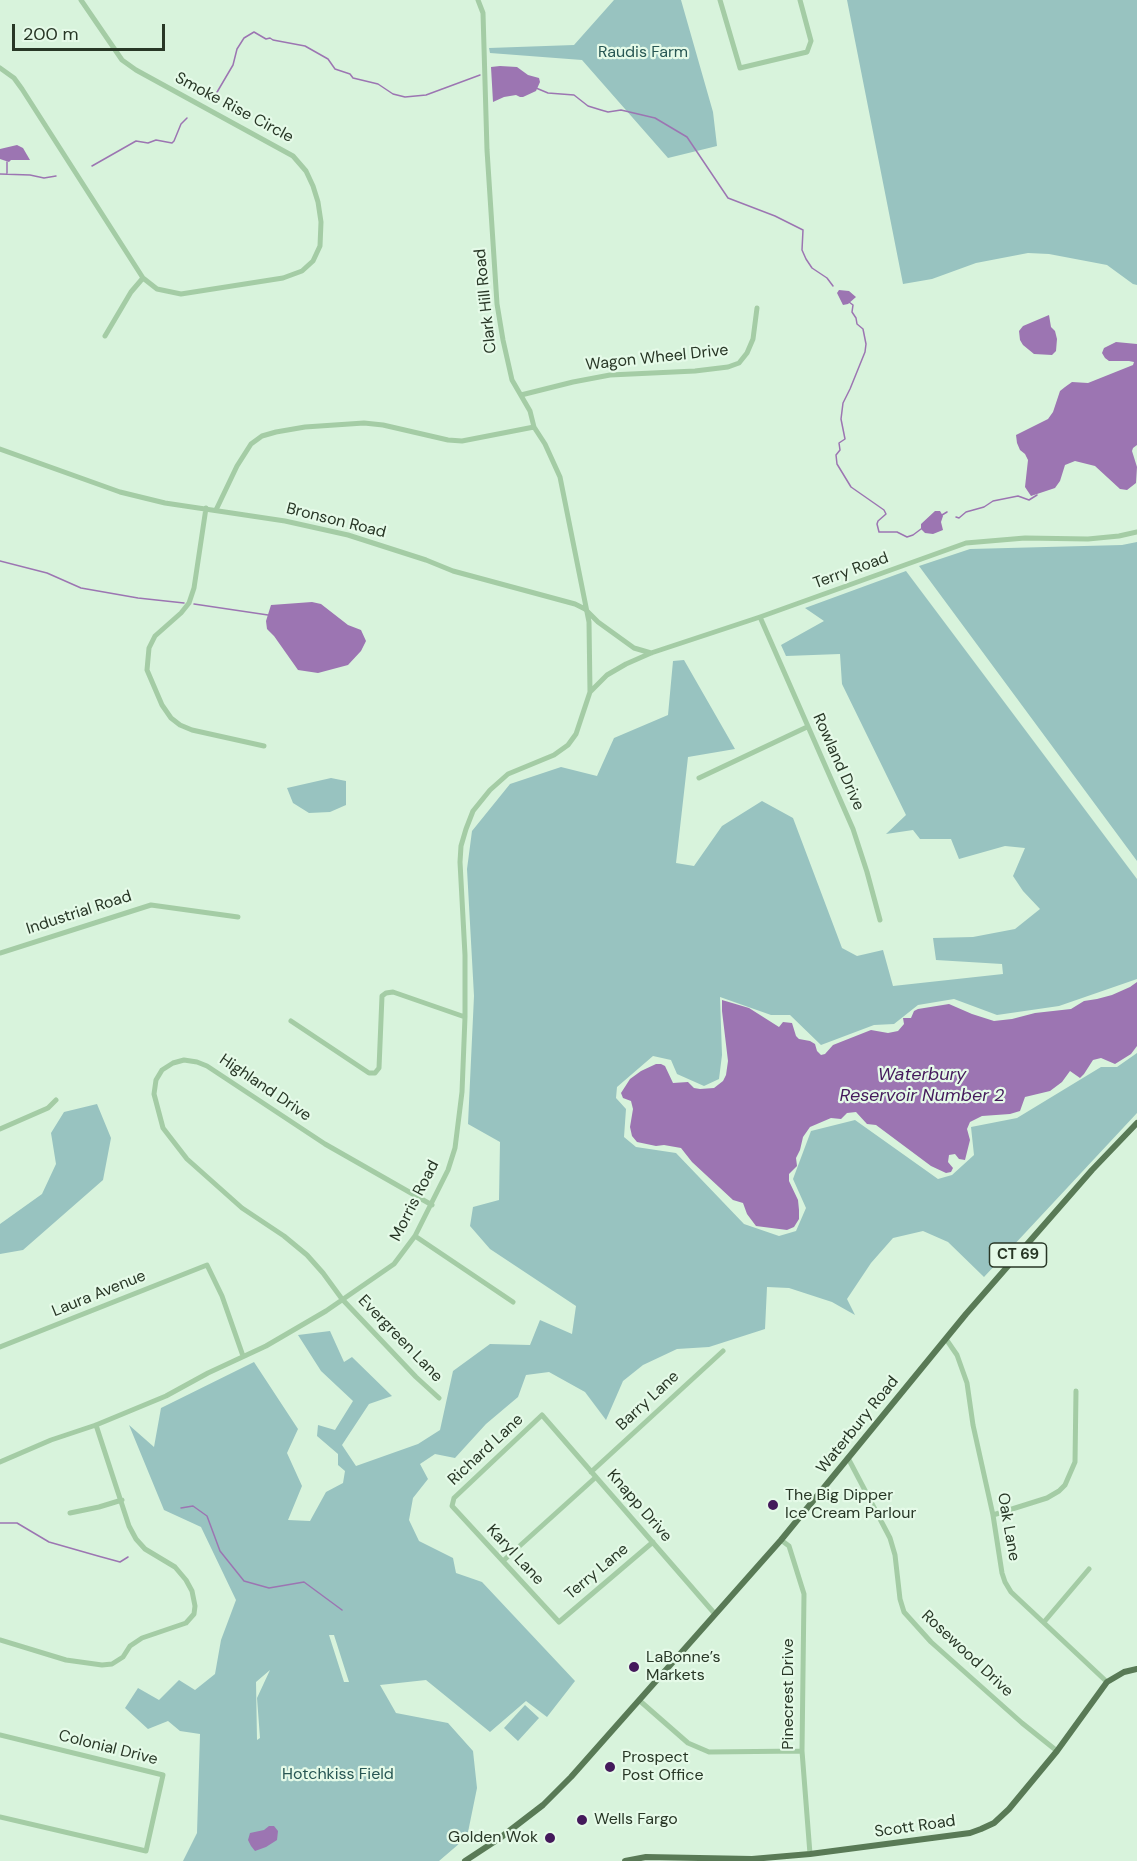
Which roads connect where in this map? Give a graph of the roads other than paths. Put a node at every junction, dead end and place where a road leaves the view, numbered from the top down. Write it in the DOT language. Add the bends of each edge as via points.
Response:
graph roads {
  1 [pos="81,0"];
  2 [pos="478,0"];
  3 [pos="720,0"];
  4 [pos="800,0"];
  5 [pos="0,68"];
  6 [pos="143,278"];
  7 [pos="757,308"];
  8 [pos="105,336"];
  9 [pos="521,396"];
  10 [pos="534,427"];
  11 [pos="0,449"];
  12 [pos="206,508"];
  13 [pos="216,510"];
  14 [pos="1137,532"];
  15 [pos="585,609"];
  16 [pos="760,617"];
  17 [pos="651,653"];
  18 [pos="590,692"];
  19 [pos="807,727"];
  20 [pos="264,746"];
  21 [pos="699,778"];
  22 [pos="238,917"];
  23 [pos="880,920"];
  24 [pos="0,953"];
  25 [pos="465,1017"];
  26 [pos="291,1021"];
  27 [pos="56,1100"];
  28 [pos="1137,1123"];
  29 [pos="0,1129"];
  30 [pos="432,1205"];
  31 [pos="415,1236"];
  32 [pos="342,1299"];
  33 [pos="513,1302"];
  34 [pos="946,1339"];
  35 [pos="0,1347"];
  36 [pos="723,1351"];
  37 [pos="243,1356"];
  38 [pos="1076,1391"];
  39 [pos="439,1398"];
  40 [pos="542,1415"];
  41 [pos="96,1425"];
  42 [pos="848,1458"];
  43 [pos="0,1462"];
  44 [pos="594,1474"];
  45 [pos="122,1500"];
  46 [pos="452,1506"];
  47 [pos="70,1513"];
  48 [pos="993,1515"];
  49 [pos="781,1540"];
  50 [pos="653,1542"];
  51 [pos="503,1562"];
  52 [pos="1089,1569"];
  53 [pos="716,1614"];
  54 [pos="560,1622"];
  55 [pos="1044,1622"];
  56 [pos="0,1640"];
  57 [pos="1137,1669"];
  58 [pos="1107,1682"];
  59 [pos="640,1701"];
  60 [pos="0,1735"];
  61 [pos="802,1751"];
  62 [pos="1057,1751"];
  63 [pos="0,1817"];
  64 [pos="810,1854"];
  65 [pos="465,1861"];
  66 [pos="625,1861"];
  1 -- 6 [label="street, Smoke Rise Circle" via="122,60 294,156 306,171 318,202 320,246 313,261 302,271 283,278 181,294 157,289"];
  2 -- 9 [label="street, Clark Hill Road" via="483,13 487,150 498,304 507,363"];
  3 -- 4 [label="street" via="740,68 807,52 811,41"];
  5 -- 6 [label="street, Smoke Rise Circle" via="15,78"];
  6 -- 8 [label="street"];
  7 -- 9 [label="street, Wagon Wheel Drive" via="753,339 739,363 695,371 610,375"];
  9 -- 10 [label="street, Clark Hill Road"];
  10 -- 13 [label="street" via="462,441 363,423 276,432 251,444"];
  10 -- 15 [label="street, Clark Hill Road" via="560,477"];
  11 -- 12 [label="street, Bronson Road" via="120,492"];
  12 -- 13 [label="street, Bronson Road"];
  12 -- 20 [label="street" via="189,603 155,636 149,648 147,670 162,704 180,725"];
  13 -- 15 [label="street, Bronson Road" via="348,535 453,571"];
  14 -- 16 [label="street, Terry Road" via="1088,539 1025,538 966,543"];
  15 -- 17 [label="street, Bronson Road" via="634,648"];
  15 -- 18 [label="street, Clark Hill Road" via="589,622"];
  16 -- 17 [label="street, Terry Road"];
  16 -- 19 [label="street, Rowland Drive"];
  17 -- 18 [label="street, Terry Road" via="607,675"];
  18 -- 25 [label="street, Morris Road" via="576,734 568,745 508,774 473,811 466,829 460,862"];
  19 -- 21 [label="street"];
  19 -- 23 [label="street, Rowland Drive" via="853,829"];
  22 -- 24 [label="street, Industrial Road" via="150,904"];
  25 -- 26 [label="street" via="386,993 382,996 380,1068 375,1073 369,1073"];
  25 -- 30 [label="street, Morris Road" via="457,1138"];
  27 -- 29 [label="street" via="48,1108"];
  28 -- 34 [label="main road, Waterbury Road / CT 69"];
  30 -- 31 [label="street, Morris Road"];
  30 -- 32 [label="street, Highland Drive" via="324,1144 207,1066 184,1060 162,1070 154,1094 163,1128 174,1145 242,1208 307,1255"];
  31 -- 32 [label="street, Morris Road" via="394,1264"];
  31 -- 33 [label="street"];
  32 -- 37 [label="street, Morris Road" via="303,1325"];
  32 -- 39 [label="street, Evergreen Lane"];
  34 -- 42 [label="main road, Waterbury Road / CT 69"];
  34 -- 48 [label="street, Oak Lane" via="957,1355 967,1383"];
  35 -- 37 [label="street, Laura Avenue" via="207,1265"];
  36 -- 44 [label="street, Barry Lane"];
  37 -- 41 [label="street, Morris Road" via="166,1396"];
  38 -- 48 [label="street" via="1075,1462 1065,1485 1047,1498"];
  40 -- 44 [label="street, Knapp Drive"];
  40 -- 46 [label="street, Richard Lane" via="454,1498"];
  41 -- 43 [label="street, Morris Road"];
  41 -- 45 [label="street"];
  42 -- 49 [label="main road, Waterbury Road / CT 69"];
  42 -- 62 [label="street, Rosewood Drive" via="890,1538 904,1612 931,1642"];
  44 -- 50 [label="street, Knapp Drive"];
  44 -- 51 [label="street, Barry Lane"];
  45 -- 47 [label="street"];
  45 -- 56 [label="street" via="136,1539 145,1549 176,1567 186,1580 192,1591 194,1614 186,1623 142,1638 112,1664 66,1659"];
  46 -- 51 [label="street, Karyl Lane"];
  48 -- 55 [label="street, Oak Lane" via="1005,1582"];
  49 -- 53 [label="main road, Waterbury Road / CT 69"];
  49 -- 61 [label="street, Pinecrest Drive" via="789,1546 804,1594"];
  50 -- 53 [label="street, Knapp Drive"];
  50 -- 54 [label="street, Terry Lane"];
  51 -- 54 [label="street, Karyl Lane"];
  52 -- 55 [label="street"];
  53 -- 59 [label="main road, Waterbury Road / CT 69"];
  55 -- 58 [label="street, Oak Lane"];
  57 -- 58 [label="main road, Scott Road"];
  58 -- 62 [label="main road, Scott Road"];
  59 -- 61 [label="street" via="688,1743 709,1752"];
  59 -- 65 [label="main road, Waterbury Road / CT 69" via="543,1805"];
  60 -- 63 [label="street, Colonial Drive" via="163,1775 146,1851"];
  61 -- 64 [label="street, Pinecrest Drive"];
  62 -- 64 [label="main road, Scott Road" via="1009,1809 988,1826 970,1833"];
  64 -- 66 [label="main road, Scott Road" via="752,1859 646,1857"];
}
